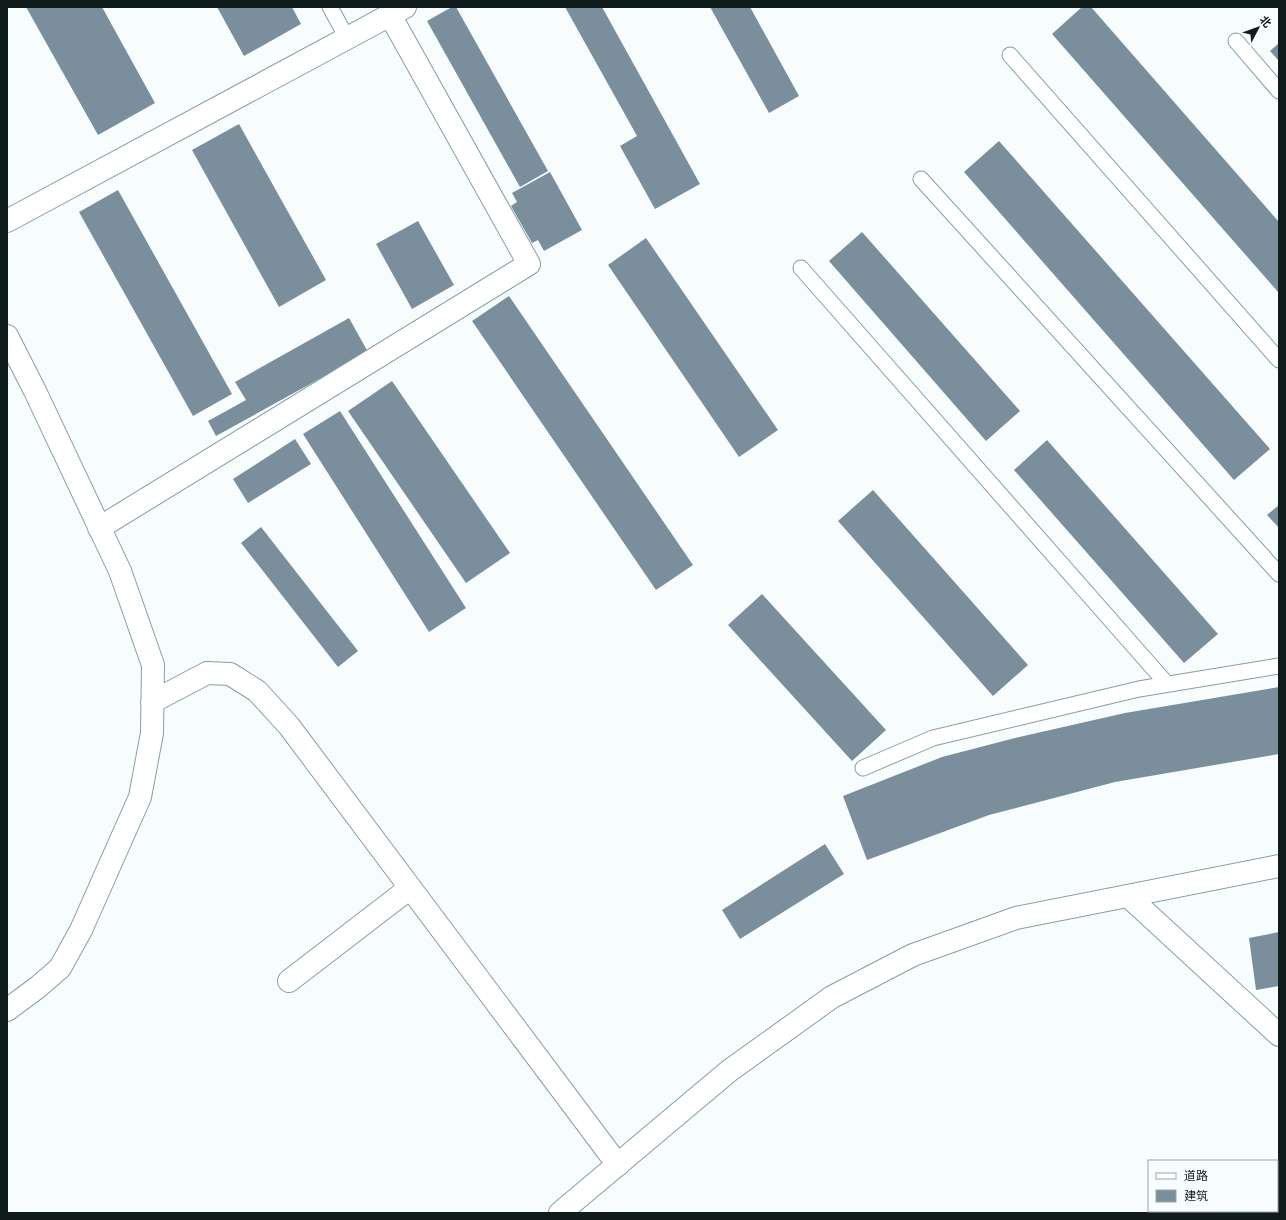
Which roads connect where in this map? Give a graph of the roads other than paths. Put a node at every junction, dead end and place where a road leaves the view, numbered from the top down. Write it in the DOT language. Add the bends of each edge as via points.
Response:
graph roads {
  1 [pos="330,7"];
  2 [pos="398,11"];
  3 [pos="347,38"];
  4 [pos="1236,41"];
  5 [pos="1010,55"];
  6 [pos="1279,91"];
  7 [pos="921,179"];
  8 [pos="7,221"];
  9 [pos="801,268"];
  10 [pos="7,336"];
  11 [pos="1279,360"];
  12 [pos="99,528"];
  13 [pos="1279,574"];
  14 [pos="1279,666"];
  15 [pos="1167,684"];
  16 [pos="152,702"];
  17 [pos="863,768"];
  18 [pos="1279,866"];
  19 [pos="410,888"];
  20 [pos="1128,896"];
  21 [pos="289,981"];
  22 [pos="7,1010"];
  23 [pos="1279,1035"];
  24 [pos="618,1165"];
  25 [pos="560,1213"];
  1 -- 3 [label="lane"];
  2 -- 3 [label="street"];
  2 -- 12 [label="street" via="528,264"];
  3 -- 8 [label="street"];
  4 -- 6 [label="lane"];
  5 -- 11 [label="lane"];
  7 -- 13 [label="lane"];
  9 -- 15 [label="lane"];
  10 -- 12 [label="street"];
  12 -- 16 [label="street" via="120,571 153,665"];
  14 -- 15 [label="lane"];
  15 -- 17 [label="lane" via="933,738"];
  16 -- 19 [label="street" via="207,673 230,674 257,691 289,726"];
  16 -- 22 [label="street" via="152,733 140,797 82,930 60,968"];
  18 -- 20 [label="street"];
  19 -- 21 [label="street"];
  19 -- 24 [label="street"];
  20 -- 23 [label="street"];
  20 -- 24 [label="street" via="1016,918 913,955 832,997 729,1071"];
  24 -- 25 [label="street"];
}
